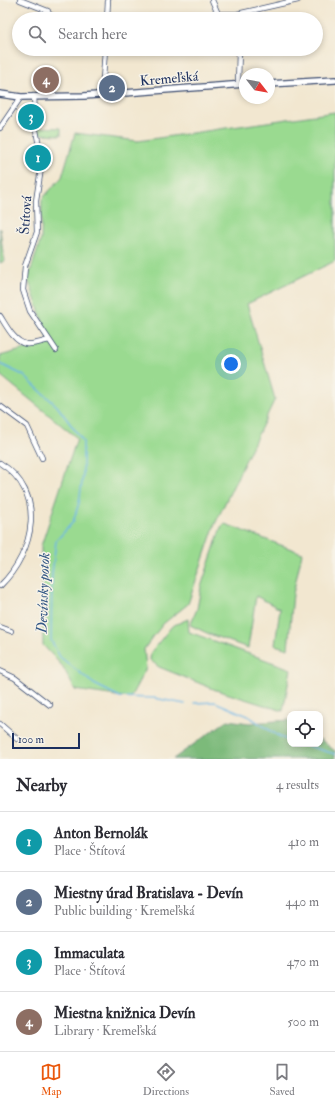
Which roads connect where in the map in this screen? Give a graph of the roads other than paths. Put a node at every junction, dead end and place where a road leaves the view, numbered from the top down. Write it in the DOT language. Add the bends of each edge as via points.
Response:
graph roads {
  1 [pos="20,0"];
  2 [pos="108,0"];
  3 [pos="212,0"];
  4 [pos="298,0"];
  5 [pos="48,12"];
  6 [pos="107,12"];
  7 [pos="217,12"];
  8 [pos="255,12"];
  9 [pos="105,56"];
  10 [pos="239,56"];
  11 [pos="335,80"];
  12 [pos="238,84"];
  13 [pos="275,84"];
  14 [pos="0,94"];
  15 [pos="102,95"];
  16 [pos="34,96"];
  17 [pos="21,98"];
  18 [pos="0,128"];
  19 [pos="0,316"];
  20 [pos="49,340"];
  21 [pos="56,350"];
  22 [pos="0,406"];
  23 [pos="42,458"];
  24 [pos="0,463"];
  25 [pos="0,586"];
  26 [pos="0,627"];
  27 [pos="11,631"];
  28 [pos="0,671"];
  29 [pos="50,705"];
  30 [pos="0,724"];
  31 [pos="17,739"];
  1 -- 5 [label="street"];
  2 -- 6 [label="street"];
  3 -- 7 [label="street"];
  4 -- 8 [label="street"];
  9 -- 15 [label="street"];
  10 -- 12 [label="street"];
  11 -- 13 [label="street"];
  12 -- 15 [label="street, Kremeľská"];
  14 -- 17 [label="street, Kremeľská"];
  15 -- 16 [label="street, Kremeľská"];
  16 -- 17 [label="street, Kremeľská"];
  16 -- 20 [label="street, Štítová" via="36,130 42,162 36,201 37,232 25,266 23,290 30,312"];
  17 -- 18 [label="street"];
  19 -- 20 [label="street" via="10,332 23,343"];
  20 -- 21 [label="street, Štítová"];
  22 -- 23 [label="street" via="27,426"];
  24 -- 25 [label="street" via="11,470 26,489 31,512 24,553 17,567"];
  26 -- 27 [label="street"];
  28 -- 29 [label="street" via="15,678"];
  30 -- 31 [label="street"];
}
